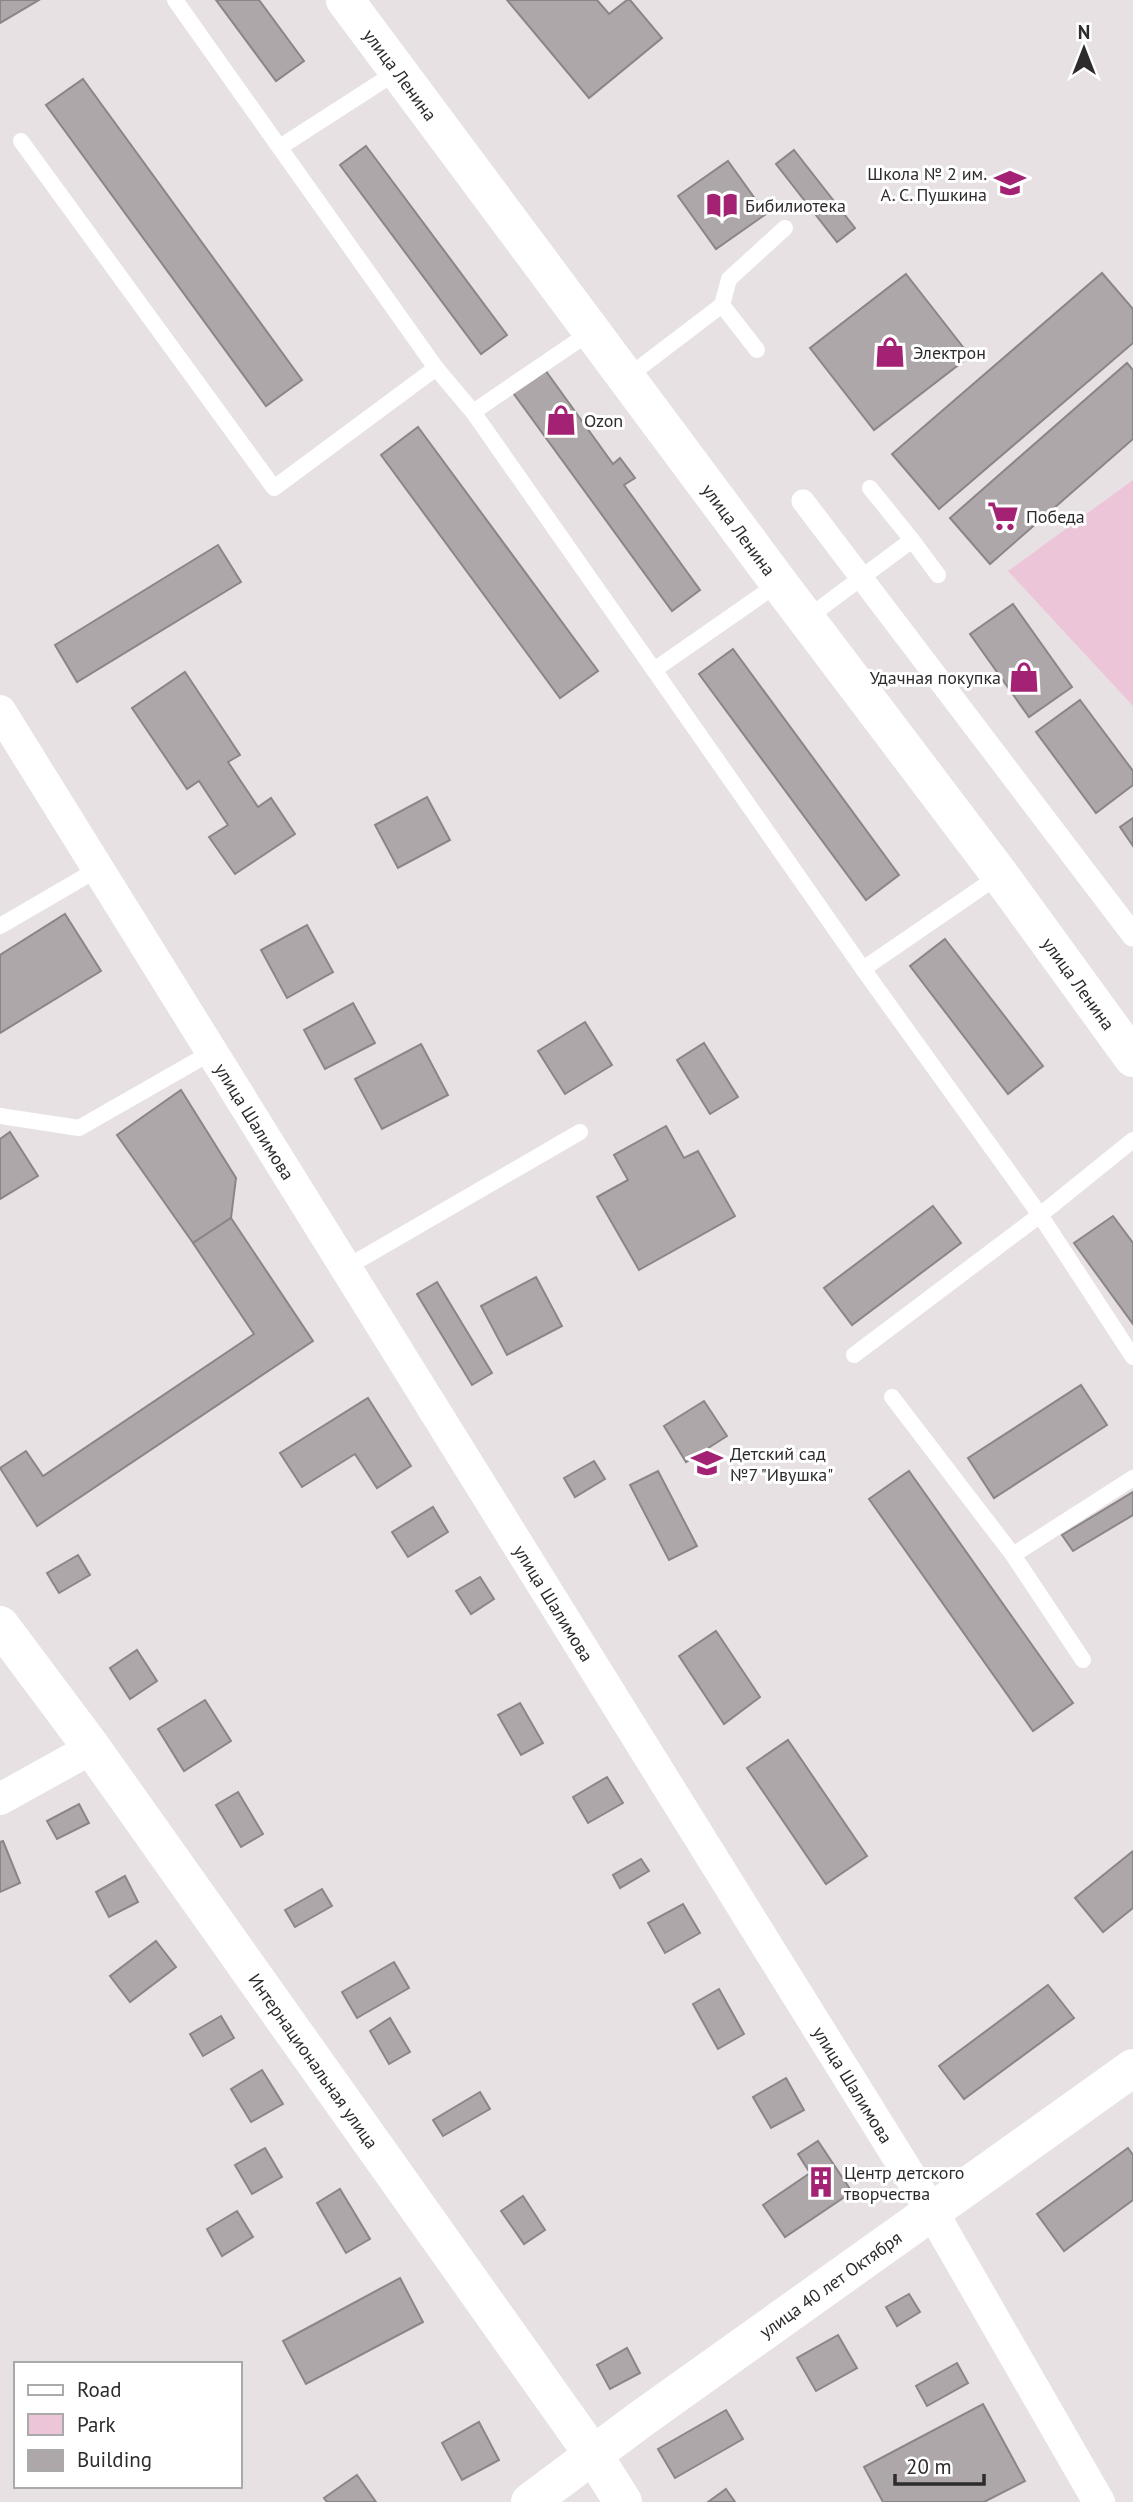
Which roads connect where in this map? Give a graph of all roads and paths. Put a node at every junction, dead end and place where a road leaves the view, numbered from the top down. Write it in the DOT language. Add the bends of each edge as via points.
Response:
graph roads {
  1 [pos="175,0"];
  2 [pos="345,0"];
  3 [pos="398,71"];
  4 [pos="22,141"];
  5 [pos="280,146"];
  6 [pos="785,228"];
  7 [pos="722,305"];
  8 [pos="592,331"];
  9 [pos="757,350"];
  10 [pos="436,368"];
  11 [pos="626,378"];
  12 [pos="473,412"];
  13 [pos="870,488"];
  14 [pos="803,501"];
  15 [pos="912,540"];
  16 [pos="938,575"];
  17 [pos="862,579"];
  18 [pos="779,583"];
  19 [pos="806,620"];
  20 [pos="654,670"];
  21 [pos="0,711"];
  22 [pos="98,869"];
  23 [pos="1000,875"];
  24 [pos="0,926"];
  25 [pos="1133,935"];
  26 [pos="863,969"];
  27 [pos="212,1052"];
  28 [pos="1133,1058"];
  29 [pos="0,1116"];
  30 [pos="580,1132"];
  31 [pos="1133,1140"];
  32 [pos="1040,1215"];
  33 [pos="348,1267"];
  34 [pos="854,1355"];
  35 [pos="1133,1357"];
  36 [pos="892,1397"];
  37 [pos="1133,1478"];
  38 [pos="1013,1555"];
  39 [pos="0,1625"];
  40 [pos="1083,1660"];
  41 [pos="92,1748"];
  42 [pos="0,1799"];
  43 [pos="1133,2068"];
  44 [pos="931,2210"];
  45 [pos="594,2456"];
  46 [pos="530,2502"];
  47 [pos="623,2502"];
  48 [pos="1099,2502"];
  1 -- 5 [label="lane"];
  2 -- 3 [label="street, улица Ленина"];
  3 -- 5 [label="lane"];
  3 -- 8 [label="street, улица Ленина"];
  4 -- 10 [label="lane" via="274,488"];
  5 -- 10 [label="lane"];
  6 -- 7 [label="lane" via="729,279"];
  7 -- 9 [label="lane"];
  7 -- 11 [label="lane"];
  8 -- 11 [label="street, улица Ленина"];
  8 -- 12 [label="lane"];
  10 -- 12 [label="lane"];
  11 -- 18 [label="street, улица Ленина"];
  12 -- 20 [label="lane"];
  13 -- 15 [label="lane"];
  14 -- 17 [label="street"];
  15 -- 16 [label="lane"];
  15 -- 17 [label="lane"];
  17 -- 19 [label="lane"];
  17 -- 25 [label="street"];
  18 -- 19 [label="street, улица Ленина"];
  18 -- 20 [label="lane"];
  19 -- 23 [label="street, улица Ленина"];
  20 -- 26 [label="lane"];
  21 -- 22 [label="street, улица Шалимова"];
  22 -- 24 [label="lane"];
  22 -- 27 [label="street, улица Шалимова"];
  23 -- 26 [label="lane"];
  23 -- 28 [label="street, улица Ленина"];
  26 -- 32 [label="lane"];
  27 -- 29 [label="lane" via="79,1128"];
  27 -- 33 [label="street, улица Шалимова"];
  30 -- 33 [label="lane"];
  31 -- 32 [label="lane"];
  32 -- 34 [label="lane"];
  32 -- 35 [label="lane"];
  33 -- 44 [label="street, улица Шалимова"];
  36 -- 38 [label="lane"];
  37 -- 38 [label="lane"];
  38 -- 40 [label="lane"];
  39 -- 41 [label="street, Интернациональная улица"];
  41 -- 42 [label="street"];
  41 -- 45 [label="street, Интернациональная улица"];
  43 -- 44 [label="street, улица 40 лет Октября"];
  44 -- 45 [label="street, улица 40 лет Октября"];
  44 -- 48 [label="street, улица Шалимова"];
  45 -- 46 [label="street, улица 40 лет Октября"];
  45 -- 47 [label="street, Интернациональная улица"];
}
